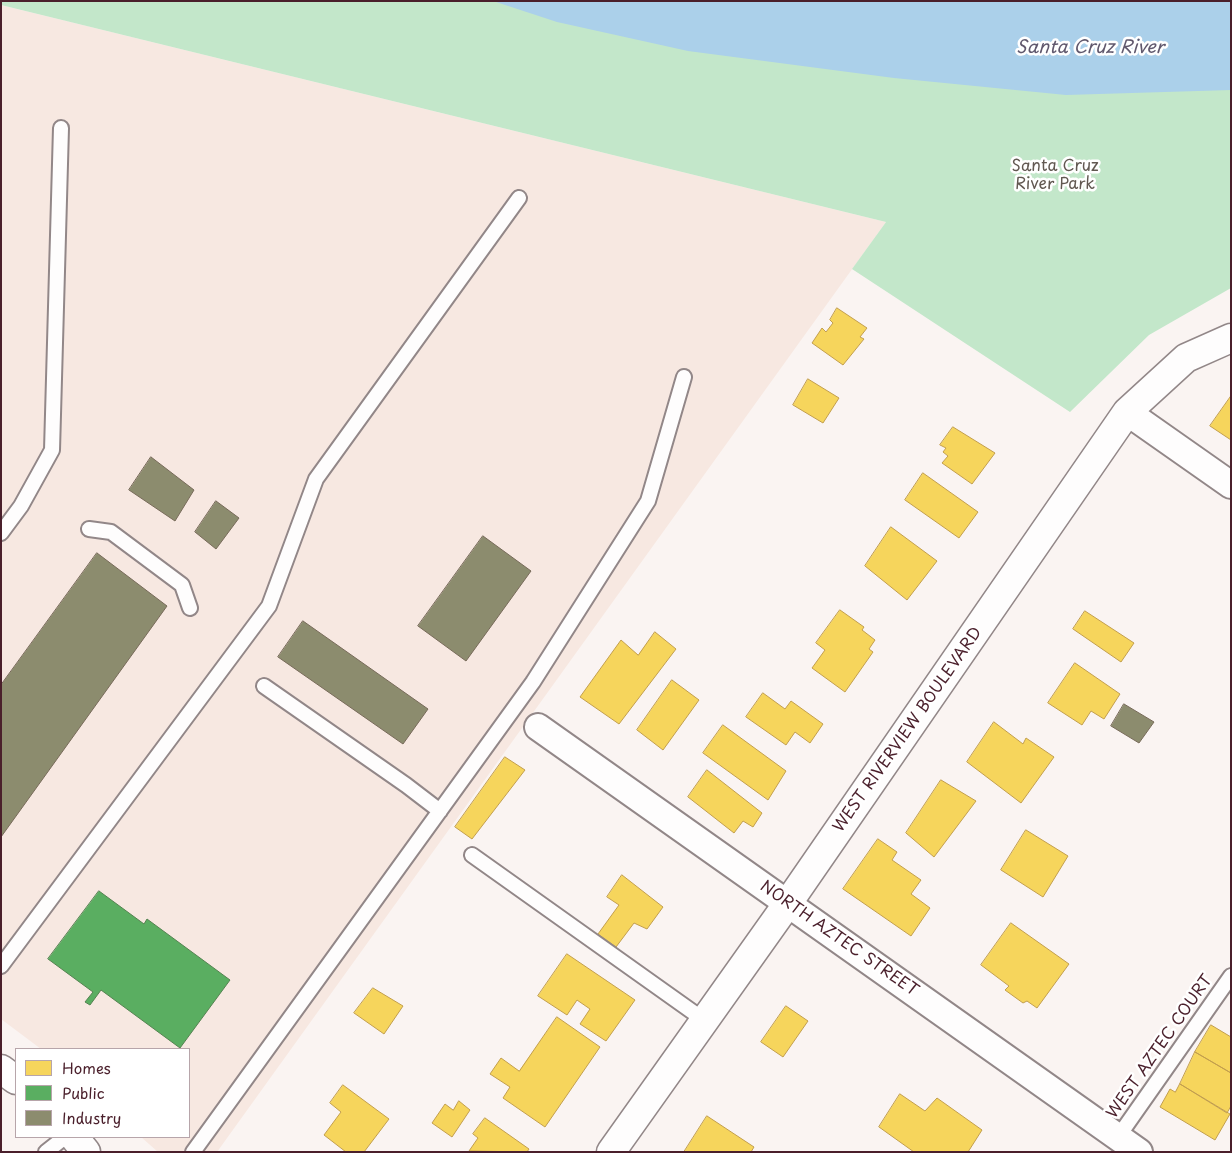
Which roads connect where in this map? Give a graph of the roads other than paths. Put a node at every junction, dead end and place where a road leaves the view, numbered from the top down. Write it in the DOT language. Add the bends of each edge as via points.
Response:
graph roads {
  1 [pos="61,128"];
  2 [pos="519,198"];
  3 [pos="1231,338"];
  4 [pos="684,377"];
  5 [pos="1127,412"];
  6 [pos="1231,485"];
  7 [pos="89,529"];
  8 [pos="1,533"];
  9 [pos="190,608"];
  10 [pos="264,686"];
  11 [pos="538,727"];
  12 [pos="440,811"];
  13 [pos="472,855"];
  14 [pos="788,903"];
  15 [pos="1,966"];
  16 [pos="1231,976"];
  17 [pos="704,1020"];
  18 [pos="1,1069"];
  19 [pos="15,1079"];
  20 [pos="63,1138"];
  21 [pos="75,1138"];
  22 [pos="1129,1144"];
  23 [pos="46,1152"];
  24 [pos="86,1152"];
  25 [pos="193,1152"];
  26 [pos="611,1152"];
  1 -- 8 [label="lane" via="52,450 21,506"];
  2 -- 15 [label="lane" via="316,479 269,606"];
  3 -- 5 [label="street, WEST RIVERVIEW BOULEVARD" via="1186,358"];
  4 -- 12 [label="lane" via="648,501 533,682"];
  5 -- 6 [label="street"];
  5 -- 14 [label="street, WEST RIVERVIEW BOULEVARD"];
  7 -- 9 [label="lane" via="111,532 182,585"];
  10 -- 12 [label="lane"];
  11 -- 14 [label="street, NORTH AZTEC STREET"];
  12 -- 25 [label="lane"];
  13 -- 17 [label="lane"];
  14 -- 17 [label="street, WEST RIVERVIEW BOULEVARD"];
  14 -- 22 [label="street, NORTH AZTEC STREET"];
  16 -- 22 [label="lane, WEST AZTEC COURT"];
  17 -- 26 [label="street, WEST RIVERVIEW BOULEVARD"];
  18 -- 19 [label="street"];
  20 -- 23 [label="lane"];
  21 -- 24 [label="street"];
}
